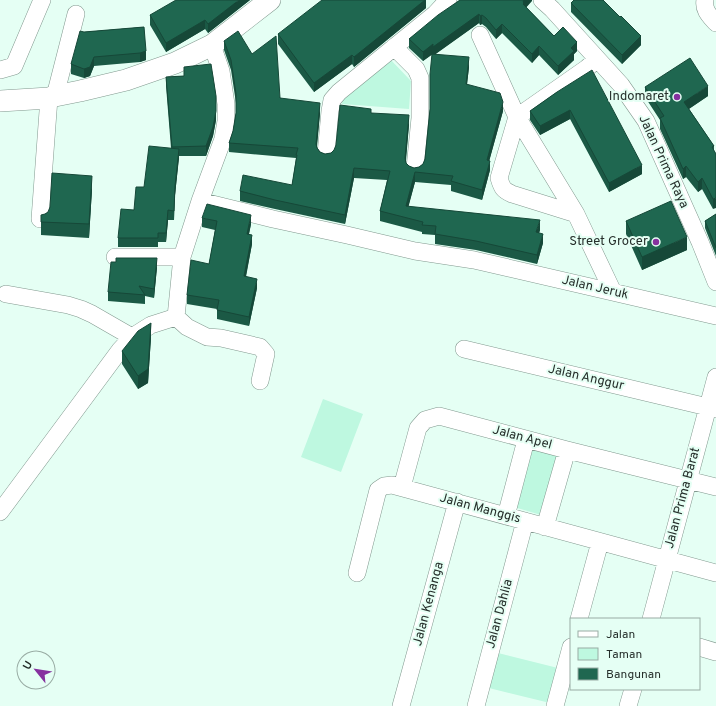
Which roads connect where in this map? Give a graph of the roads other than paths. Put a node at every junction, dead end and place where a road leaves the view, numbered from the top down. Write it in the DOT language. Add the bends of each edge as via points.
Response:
graph roads {
  1 [pos="42,0"];
  2 [pos="270,0"];
  3 [pos="448,0"];
  4 [pos="542,0"];
  5 [pos="705,0"];
  6 [pos="76,14"];
  7 [pos="716,23"];
  8 [pos="480,35"];
  9 [pos="212,45"];
  10 [pos="394,46"];
  11 [pos="598,58"];
  12 [pos="0,70"];
  13 [pos="52,97"];
  14 [pos="0,101"];
  15 [pos="517,117"];
  16 [pos="326,154"];
  17 [pos="415,168"];
  18 [pos="200,201"];
  19 [pos="576,214"];
  20 [pos="40,219"];
  21 [pos="115,257"];
  22 [pos="182,257"];
  23 [pos="716,282"];
  24 [pos="613,292"];
  25 [pos="6,294"];
  26 [pos="716,316"];
  27 [pos="176,317"];
  28 [pos="132,337"];
  29 [pos="464,349"];
  30 [pos="716,377"];
  31 [pos="260,381"];
  32 [pos="712,408"];
  33 [pos="526,440"];
  34 [pos="566,450"];
  35 [pos="689,480"];
  36 [pos="402,487"];
  37 [pos="716,487"];
  38 [pos="457,502"];
  39 [pos="0,512"];
  40 [pos="506,516"];
  41 [pos="525,521"];
  42 [pos="545,527"];
  43 [pos="600,542"];
  44 [pos="666,560"];
  45 [pos="357,573"];
  46 [pos="716,573"];
  47 [pos="579,618"];
  48 [pos="651,618"];
  49 [pos="700,647"];
  50 [pos="570,651"];
  51 [pos="716,652"];
  52 [pos="633,690"];
  53 [pos="401,706"];
  54 [pos="476,706"];
  55 [pos="555,706"];
  56 [pos="628,706"];
  1 -- 12 [label="street" via="14,66"];
  2 -- 9 [label="street"];
  3 -- 10 [label="street" via="435,14"];
  4 -- 11 [label="street, Jalan Prima Raya"];
  5 -- 7 [label="street" via="705,10"];
  6 -- 13 [label="street"];
  8 -- 15 [label="street"];
  9 -- 13 [label="street" via="175,63 126,80"];
  9 -- 18 [label="street" via="221,71 226,121 223,139"];
  10 -- 16 [label="street" via="332,100"];
  10 -- 17 [label="street" via="416,69 420,78 420,118"];
  11 -- 15 [label="street"];
  11 -- 23 [label="street, Jalan Prima Raya" via="646,120"];
  13 -- 14 [label="street"];
  13 -- 20 [label="street"];
  15 -- 19 [label="street"];
  15 -- 19 [label="street" via="499,178 504,190"];
  18 -- 22 [label="street"];
  18 -- 24 [label="street, Jalan Jeruk" via="415,251 474,260"];
  19 -- 24 [label="street"];
  21 -- 22 [label="street"];
  22 -- 27 [label="street"];
  24 -- 26 [label="street, Jalan Jeruk"];
  25 -- 28 [label="street" via="81,309"];
  27 -- 28 [label="street" via="151,325"];
  27 -- 31 [label="street" via="187,327 207,337 260,347 266,354"];
  28 -- 39 [label="street"];
  29 -- 32 [label="street, Jalan Anggur"];
  30 -- 32 [label="street, Jalan Prima Barat"];
  32 -- 35 [label="street, Jalan Prima Barat"];
  33 -- 34 [label="street, Jalan Apel"];
  33 -- 36 [label="street, Jalan Apel" via="439,416 426,420 418,428"];
  33 -- 40 [label="street"];
  34 -- 35 [label="street, Jalan Apel"];
  34 -- 42 [label="street"];
  35 -- 37 [label="street, Jalan Apel"];
  35 -- 44 [label="street, Jalan Prima Barat"];
  36 -- 38 [label="street, Jalan Manggis"];
  36 -- 45 [label="street, Jalan Manggis" via="392,485 378,490"];
  38 -- 40 [label="street, Jalan Manggis"];
  38 -- 53 [label="street, Jalan Kenanga"];
  40 -- 41 [label="street, Jalan Manggis"];
  41 -- 42 [label="street, Jalan Manggis"];
  41 -- 54 [label="street, Jalan Dahlia"];
  42 -- 43 [label="street, Jalan Manggis"];
  43 -- 44 [label="street, Jalan Manggis"];
  43 -- 47 [label="street"];
  44 -- 46 [label="street, Jalan Manggis"];
  44 -- 48 [label="street, Jalan Prima Barat"];
  49 -- 51 [label="street"];
  50 -- 55 [label="street"];
  52 -- 56 [label="street"];
}
